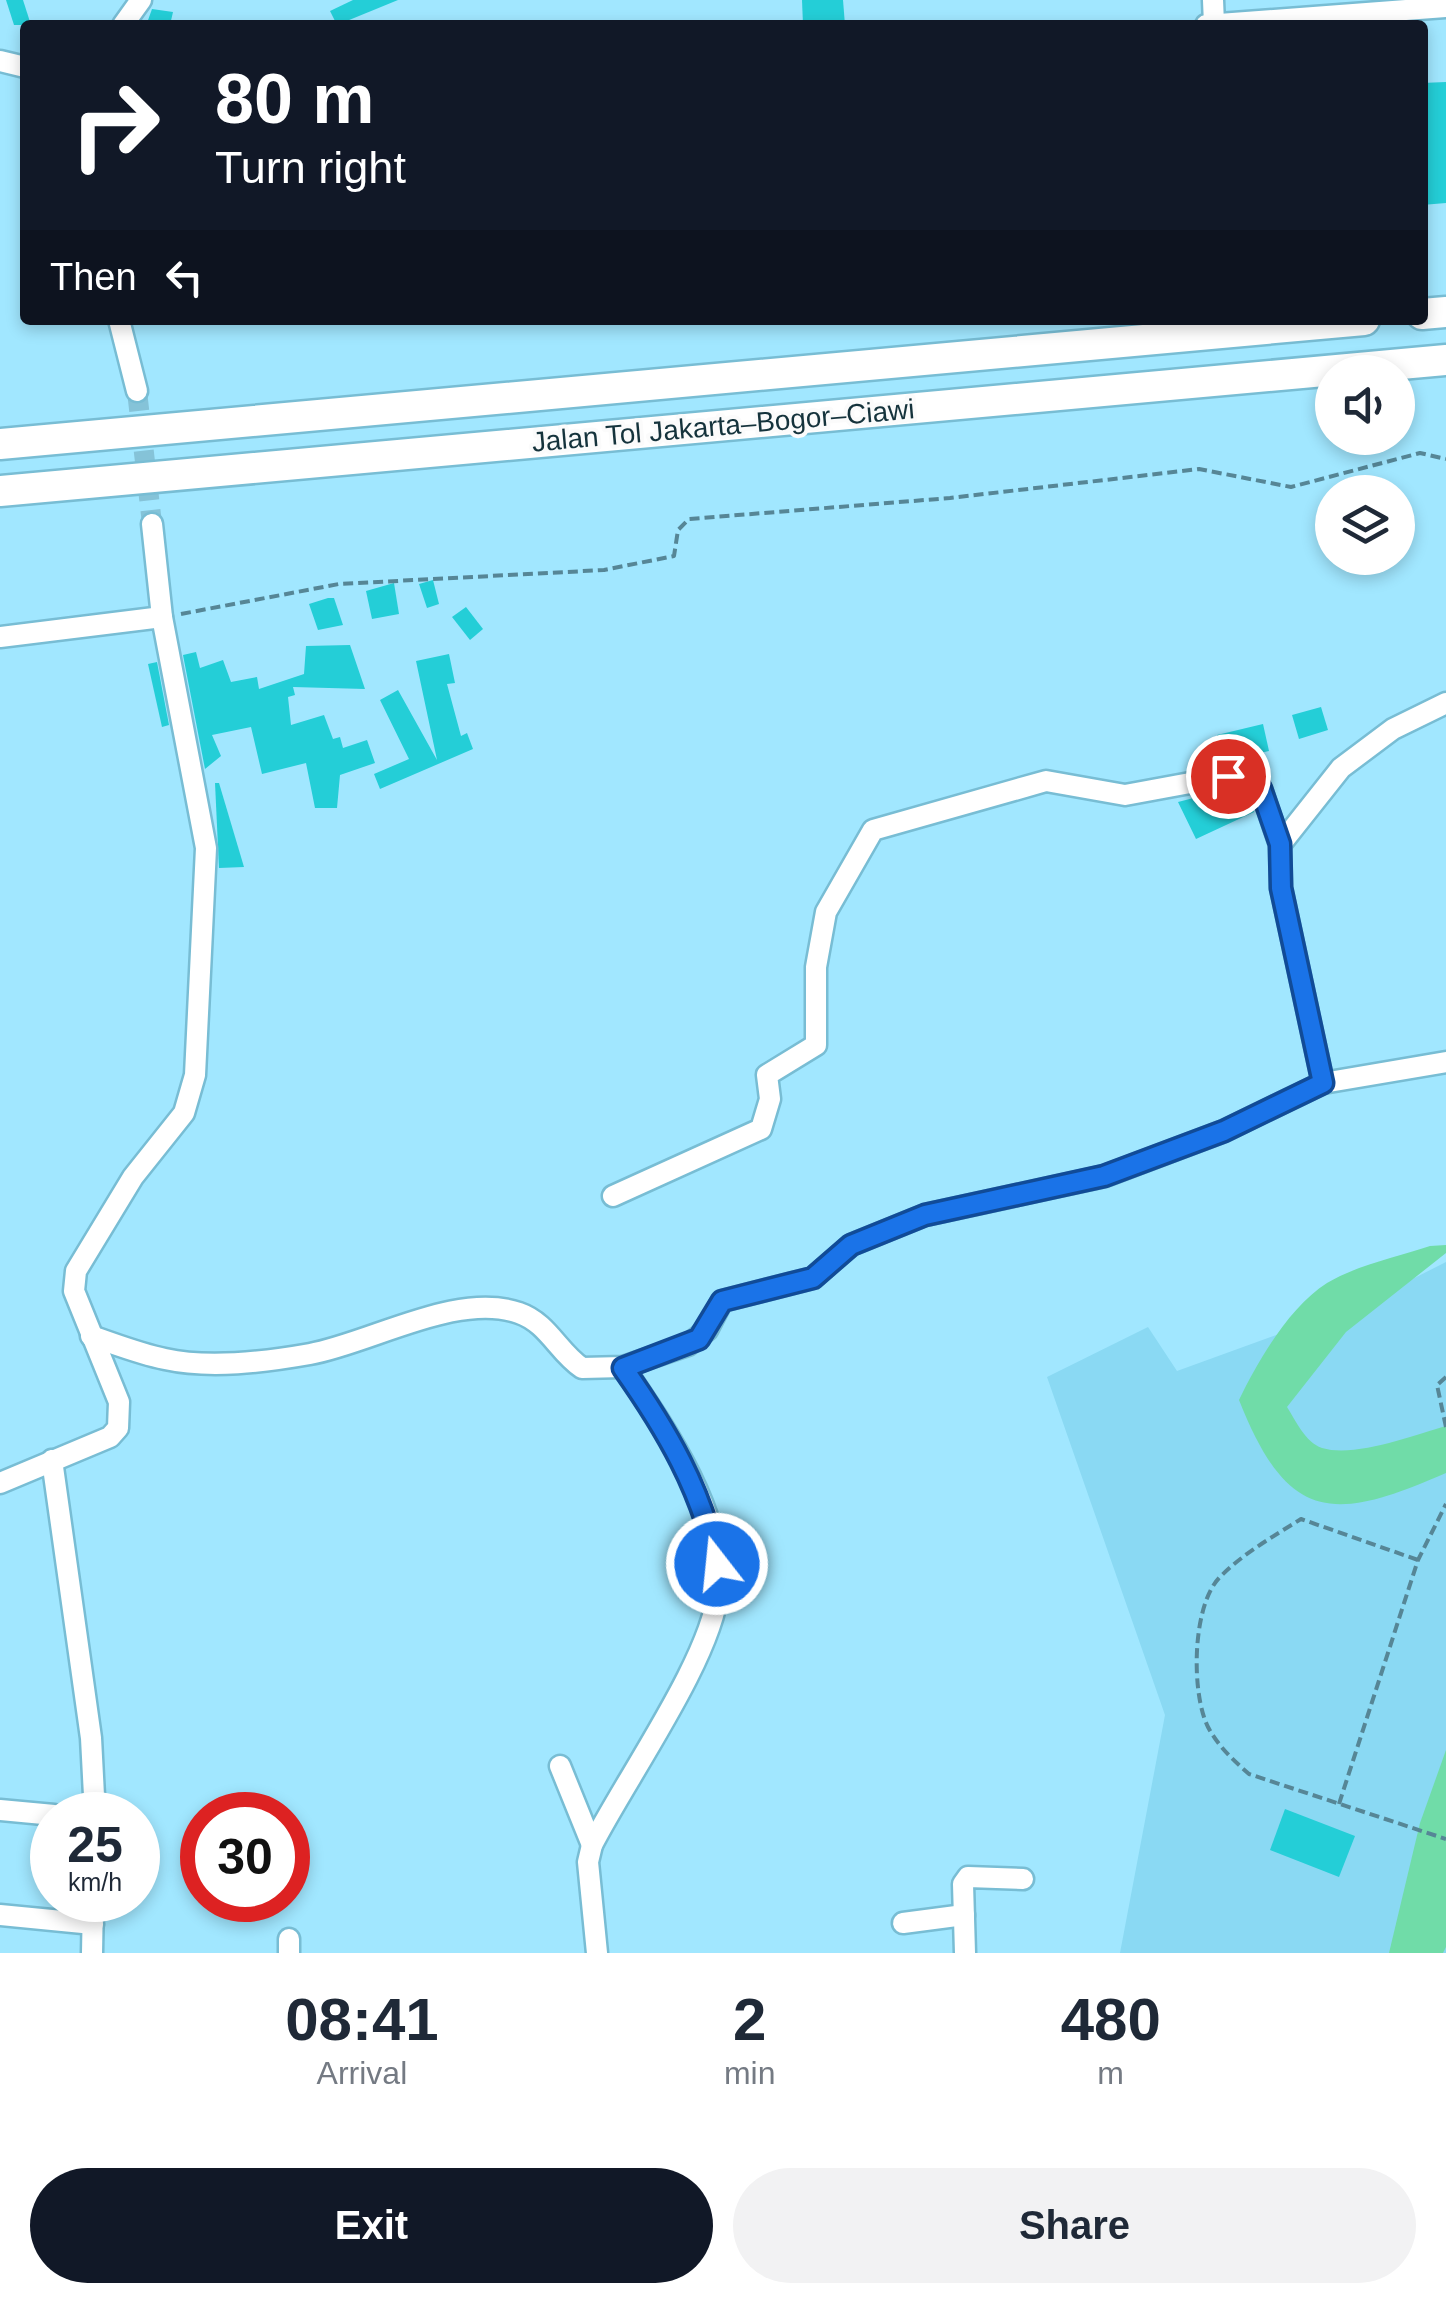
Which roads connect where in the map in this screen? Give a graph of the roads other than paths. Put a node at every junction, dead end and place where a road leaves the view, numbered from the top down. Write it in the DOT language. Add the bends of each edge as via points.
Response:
graph roads {
  1 [pos="1446,7"];
  2 [pos="1269,20"];
  3 [pos="120,325"];
  4 [pos="1309,325"];
  5 [pos="1446,360"];
  6 [pos="138,391"];
  7 [pos="0,444"];
  8 [pos="0,491"];
  9 [pos="152,524"];
  10 [pos="162,616"];
  11 [pos="0,638"];
  12 [pos="1446,703"];
  13 [pos="1280,844"];
  14 [pos="1446,1062"];
  15 [pos="1323,1083"];
  16 [pos="613,1196"];
  17 [pos="92,1336"];
  18 [pos="623,1368"];
  19 [pos="52,1460"];
  20 [pos="0,1482"];
  21 [pos="560,1766"];
  22 [pos="94,1792"];
  23 [pos="0,1810"];
  24 [pos="30,1813"];
  25 [pos="592,1845"];
  26 [pos="1023,1878"];
  27 [pos="0,1915"];
  28 [pos="964,1915"];
  29 [pos="903,1923"];
  30 [pos="92,1924"];
  31 [pos="92,1953"];
  32 [pos="597,1953"];
  33 [pos="964,1953"];
  1 -- 2 [label="street"];
  3 -- 6 [label="street"];
  4 -- 7 [label="highway, Jalan Tol Jakarta–Bogor–Ciawi"];
  5 -- 8 [label="highway, Jalan Tol Jakarta–Bogor–Ciawi"];
  9 -- 10 [label="street"];
  10 -- 11 [label="street"];
  10 -- 17 [label="street" via="206,848 195,1075 184,1113 134,1176 76,1270 74,1291"];
  12 -- 13 [label="street" via="1393,729 1341,768"];
  13 -- 15 [label="street" via="1281,888"];
  13 -- 16 [label="street" via="1261,789 1228,776 1124,795 1046,781 873,830 826,912 816,967 816,1045 767,1075 770,1100 761,1129"];
  14 -- 15 [label="street"];
  15 -- 18 [label="street" via="1224,1131 1104,1176 925,1215 874,1235 851,1245 813,1278 722,1301 699,1339"];
  17 -- 18 [label="street" via="164,1360 246,1362 313,1354 447,1314 501,1309 544,1327 582,1368"];
  17 -- 19 [label="street" via="119,1402 118,1428"];
  18 -- 25 [label="street" via="686,1470 712,1538 718,1591 704,1638"];
  19 -- 20 [label="street"];
  19 -- 22 [label="street"];
  21 -- 25 [label="street"];
  23 -- 24 [label="street"];
  25 -- 32 [label="street"];
  26 -- 28 [label="street" via="968,1877"];
  27 -- 30 [label="street"];
  28 -- 29 [label="street"];
  28 -- 33 [label="street"];
  30 -- 31 [label="street"];
}
